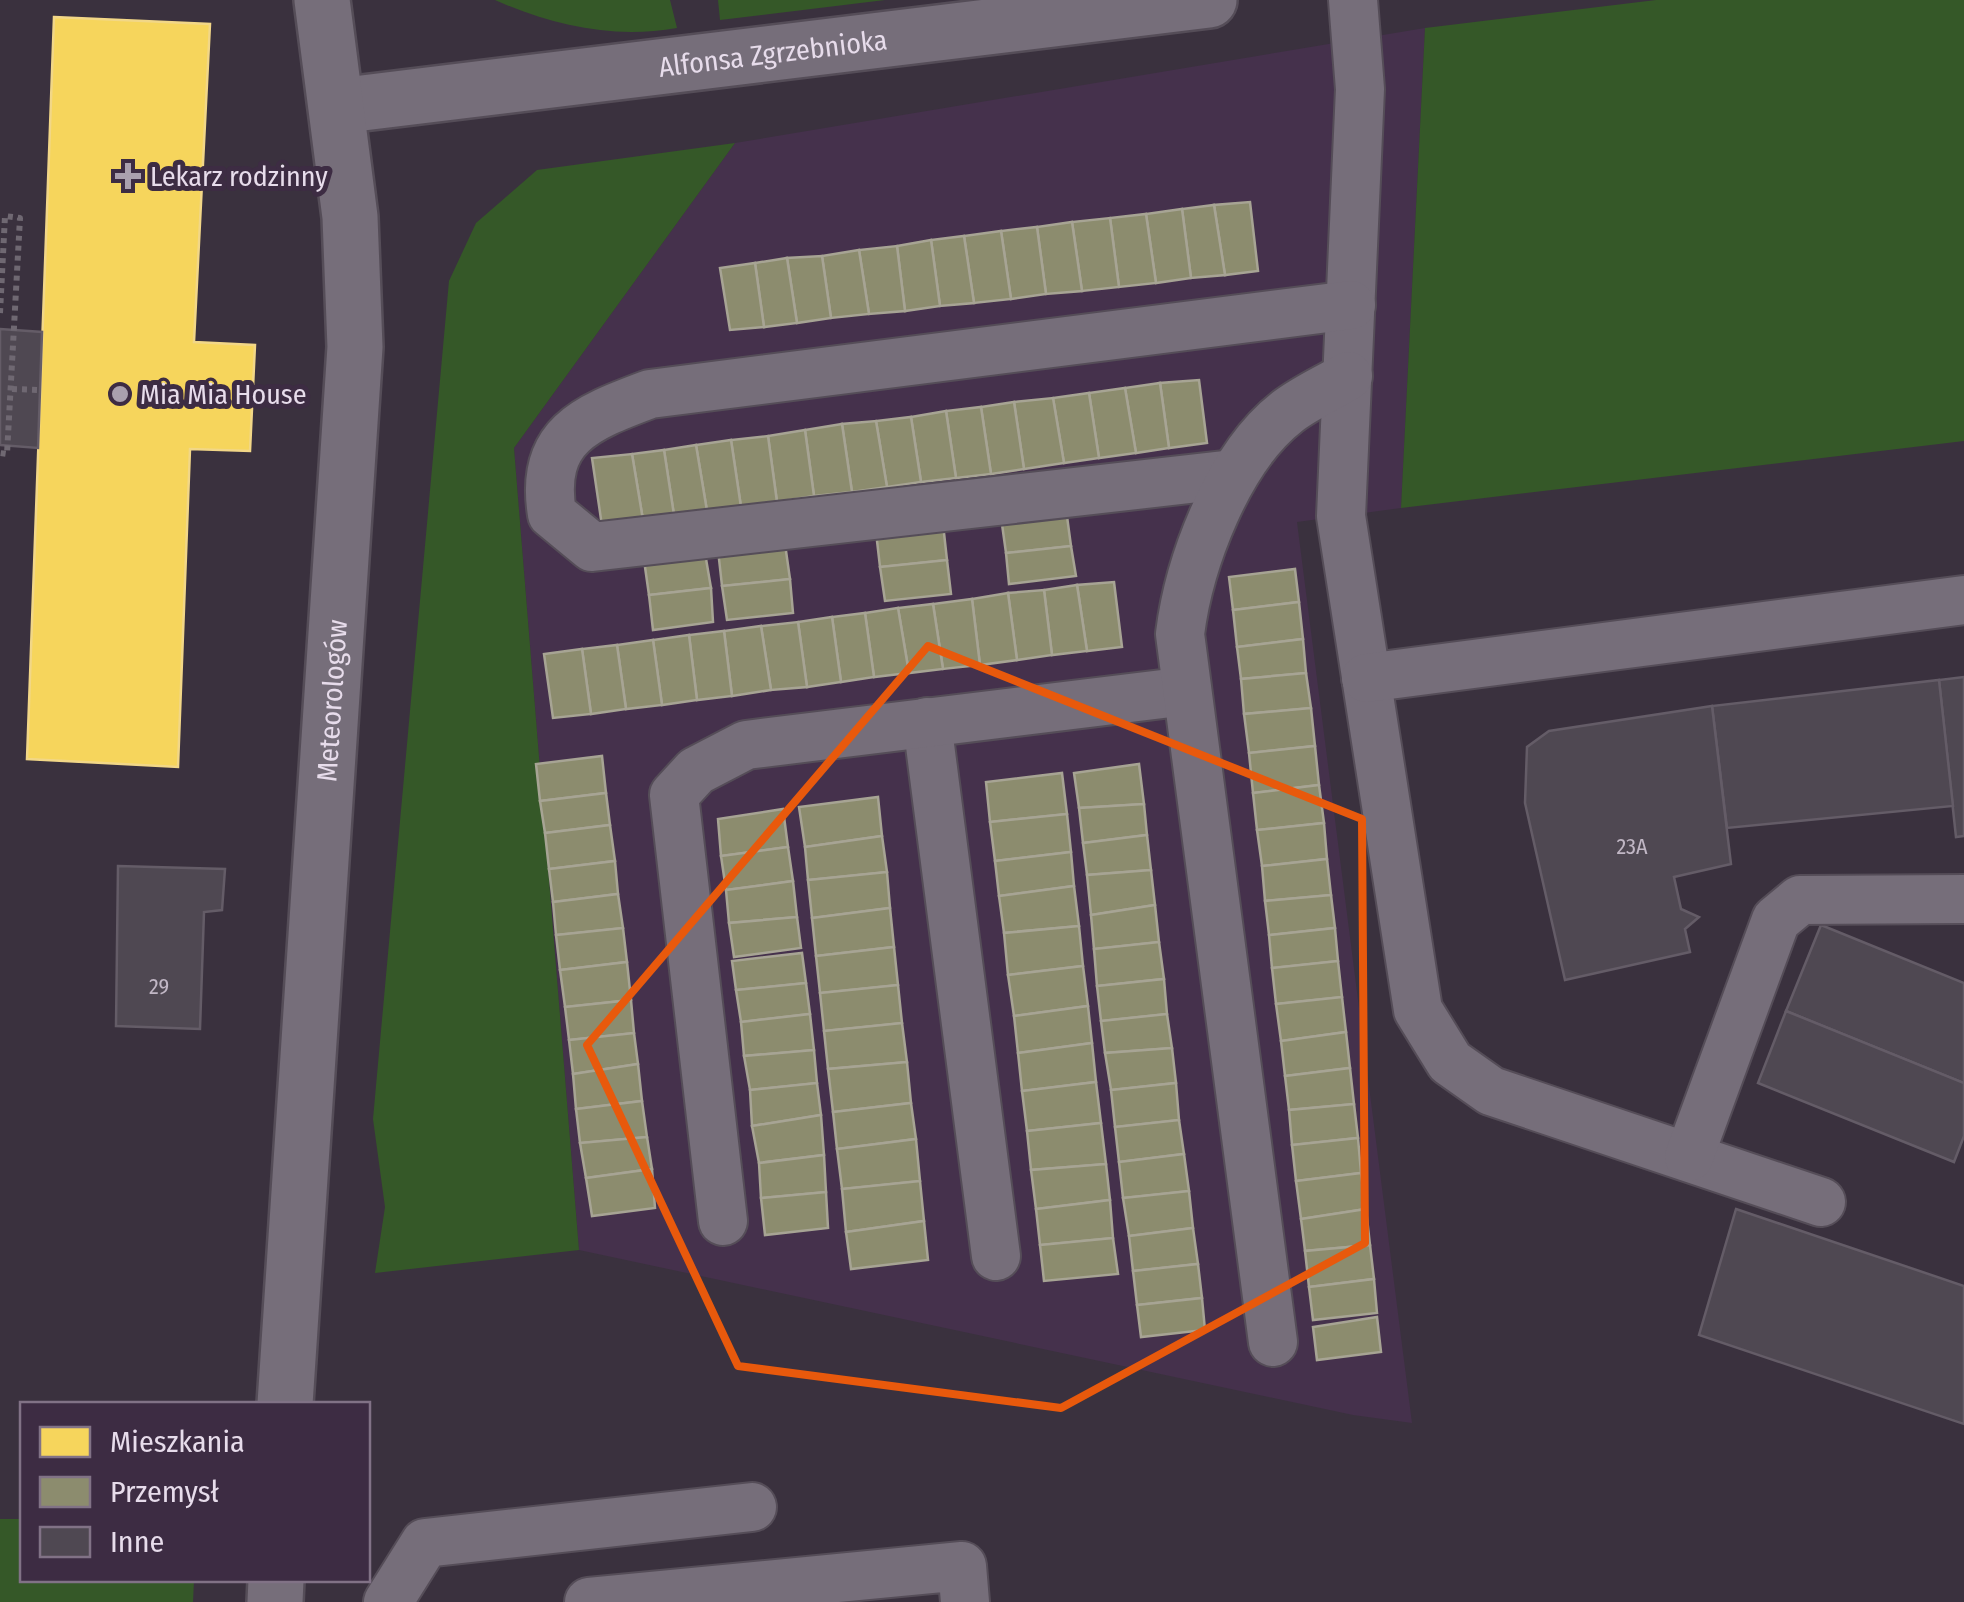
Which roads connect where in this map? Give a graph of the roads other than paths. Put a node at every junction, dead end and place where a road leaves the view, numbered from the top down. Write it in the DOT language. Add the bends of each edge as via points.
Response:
graph roads {
  1 [pos="322,0"];
  2 [pos="1209,0"];
  3 [pos="1353,0"];
  4 [pos="338,106"];
  5 [pos="1350,304"];
  6 [pos="1348,376"];
  7 [pos="1233,474"];
  8 [pos="1964,600"];
  9 [pos="1366,678"];
  10 [pos="1187,691"];
  11 [pos="927,722"];
  12 [pos="1964,898"];
  13 [pos="1689,1157"];
  14 [pos="1821,1202"];
  15 [pos="724,1220"];
  16 [pos="996,1256"];
  17 [pos="1272,1342"];
  18 [pos="285,1402"];
  19 [pos="752,1507"];
  20 [pos="388,1602"];
  21 [pos="588,1602"];
  22 [pos="966,1602"];
  1 -- 4 [label="street, Meteorologów"];
  2 -- 4 [label="street, Alfonsa Zgrzebnioka"];
  3 -- 5 [label="lane" via="1360,88"];
  4 -- 18 [label="street, Meteorologów" via="355,346"];
  5 -- 6 [label="lane"];
  5 -- 7 [label="lane" via="650,394 593,415 565,439 546,481 552,514 592,547"];
  6 -- 7 [label="lane" via="1285,413"];
  6 -- 9 [label="lane" via="1341,516"];
  7 -- 10 [label="lane" via="1186,586 1180,634"];
  8 -- 9 [label="lane"];
  9 -- 13 [label="lane" via="1418,1010 1450,1062 1491,1091"];
  10 -- 11 [label="lane"];
  10 -- 17 [label="lane"];
  11 -- 15 [label="lane" via="746,745 696,770 674,795"];
  11 -- 16 [label="lane"];
  12 -- 13 [label="lane" via="1800,900 1776,920"];
  13 -- 14 [label="lane"];
  19 -- 20 [label="lane" via="424,1542"];
  21 -- 22 [label="lane" via="962,1566"];
}
